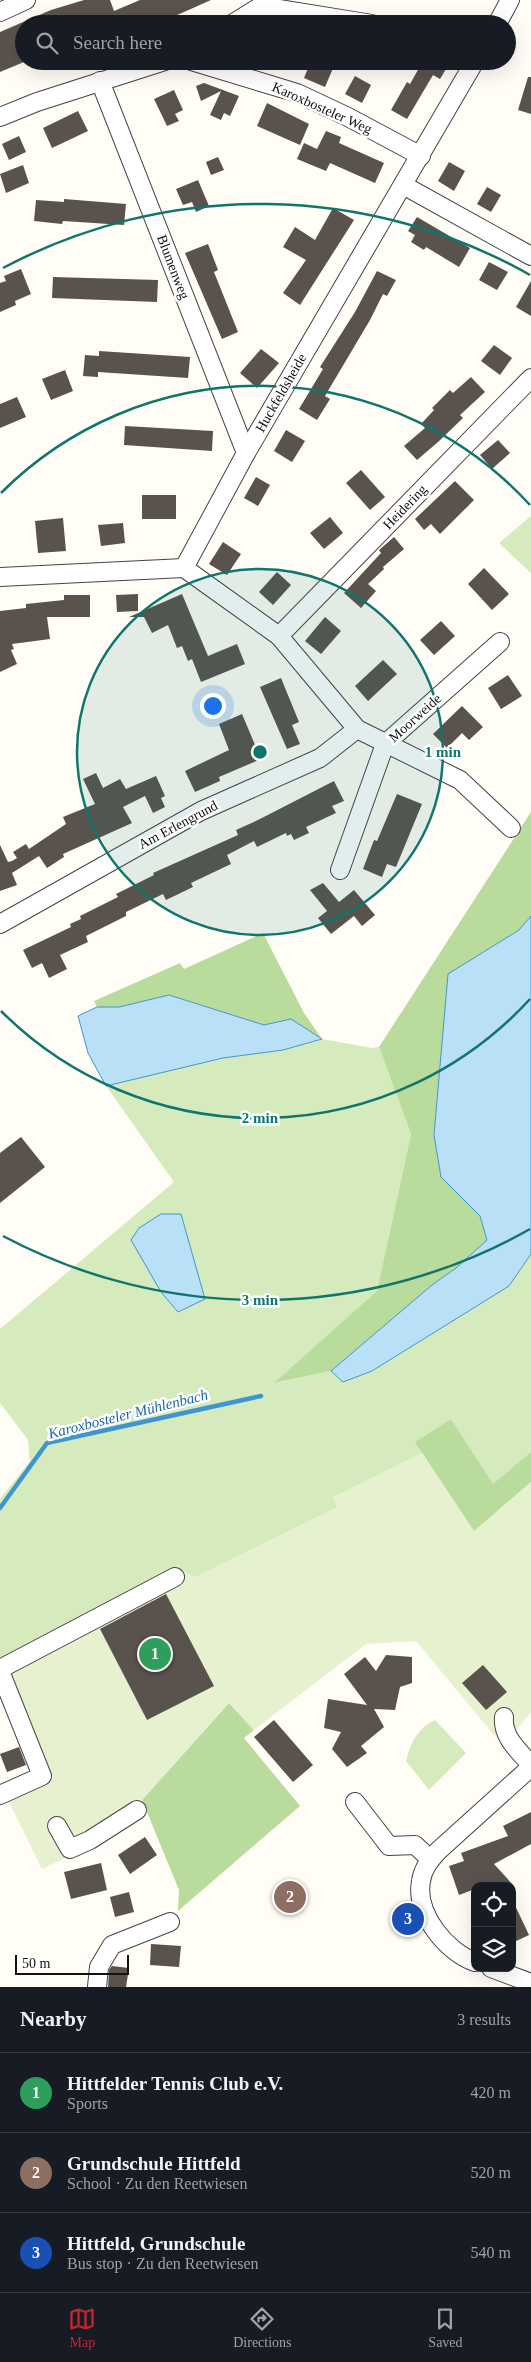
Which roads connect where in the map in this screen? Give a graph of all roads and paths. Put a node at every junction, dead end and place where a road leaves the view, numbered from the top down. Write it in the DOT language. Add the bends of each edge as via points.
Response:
graph roads {
  1 [pos="26,0"];
  2 [pos="510,0"];
  3 [pos="260,3"];
  4 [pos="0,12"];
  5 [pos="244,15"];
  6 [pos="324,15"];
  7 [pos="502,15"];
  8 [pos="136,70"];
  9 [pos="221,70"];
  10 [pos="470,70"];
  11 [pos="100,81"];
  12 [pos="0,117"];
  13 [pos="421,156"];
  14 [pos="403,185"];
  15 [pos="531,256"];
  16 [pos="531,378"];
  17 [pos="246,453"];
  18 [pos="184,568"];
  19 [pos="0,577"];
  20 [pos="279,636"];
  21 [pos="500,642"];
  22 [pos="357,729"];
  23 [pos="386,744"];
  24 [pos="511,828"];
  25 [pos="340,870"];
  26 [pos="0,924"];
  27 [pos="175,1577"];
  28 [pos="1,1673"];
  29 [pos="504,1717"];
  30 [pos="531,1766"];
  31 [pos="0,1794"];
  32 [pos="355,1802"];
  33 [pos="137,1810"];
  34 [pos="57,1826"];
  35 [pos="430,1859"];
  36 [pos="170,1922"];
  37 [pos="471,1961"];
  38 [pos="502,1972"];
  39 [pos="531,1983"];
  40 [pos="97,1987"];
  1 -- 4 [label="street"];
  2 -- 7 [label="street"];
  3 -- 5 [label="street"];
  3 -- 6 [label="street"];
  8 -- 11 [label="street"];
  9 -- 13 [label="street, Karoxbosteler Weg" via="297,93"];
  10 -- 13 [label="street, Huckfeldsheide"];
  11 -- 12 [label="street"];
  11 -- 17 [label="street, Blumenweg"];
  13 -- 14 [label="street, Huckfeldsheide"];
  14 -- 15 [label="street"];
  14 -- 17 [label="street, Huckfeldsheide"];
  16 -- 20 [label="street, Heidering"];
  17 -- 18 [label="street, Huckfeldsheide"];
  18 -- 19 [label="street"];
  18 -- 20 [label="street"];
  20 -- 22 [label="street"];
  21 -- 23 [label="street, Moorweide"];
  22 -- 23 [label="street"];
  22 -- 26 [label="street, Am Erlengrund" via="320,758 201,811"];
  23 -- 24 [label="street" via="460,780"];
  23 -- 25 [label="street, Moorweide"];
  27 -- 28 [label="street"];
  28 -- 31 [label="street" via="42,1776"];
  29 -- 30 [label="street" via="503,1727 509,1738"];
  30 -- 35 [label="street"];
  32 -- 35 [label="street" via="389,1846 415,1845"];
  33 -- 34 [label="street" via="70,1849"];
  35 -- 37 [label="street" via="420,1886 426,1912 447,1943 463,1958"];
  36 -- 40 [label="street" via="112,1945 99,1967"];
  38 -- 39 [label="street"];
}
